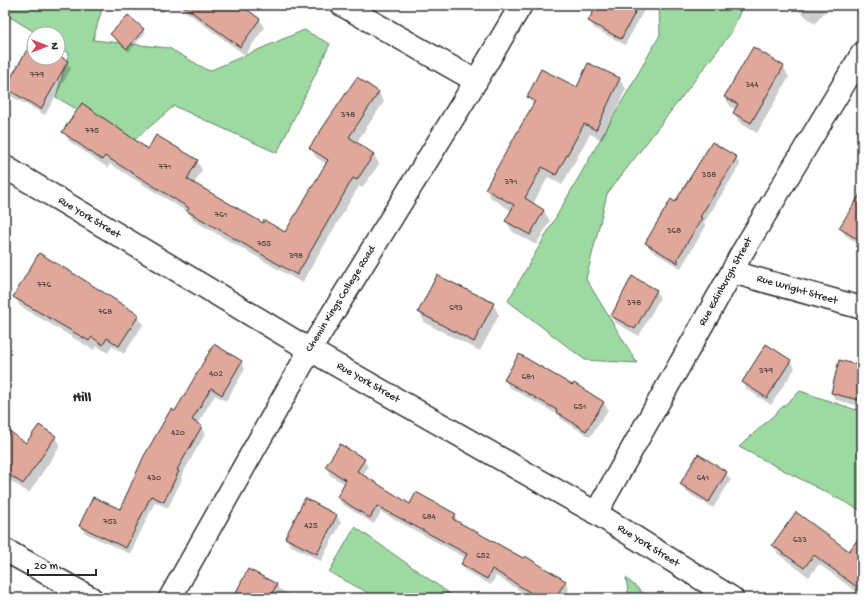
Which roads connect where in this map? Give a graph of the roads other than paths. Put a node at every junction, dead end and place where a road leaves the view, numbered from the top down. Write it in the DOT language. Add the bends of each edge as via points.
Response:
graph roads {
  1 [pos="342,5"];
  2 [pos="521,5"];
  3 [pos="862,54"];
  4 [pos="476,81"];
  5 [pos="5,167"];
  6 [pos="732,272"];
  7 [pos="862,308"];
  8 [pos="310,350"];
  9 [pos="596,513"];
  10 [pos="5,550"];
  11 [pos="91,598"];
  12 [pos="170,598"];
  13 [pos="732,598"];
  1 -- 4 [label="street"];
  2 -- 4 [label="street, Chemin Kings College Road"];
  3 -- 6 [label="street, Rue Edinburgh Street"];
  4 -- 8 [label="street, Chemin Kings College Road"];
  5 -- 8 [label="street, Rue York Street"];
  6 -- 7 [label="street, Rue Wright Street"];
  6 -- 9 [label="street, Rue Edinburgh Street"];
  8 -- 9 [label="street, Rue York Street"];
  8 -- 12 [label="street, Chemin Kings College Road"];
  9 -- 13 [label="street, Rue York Street"];
  10 -- 11 [label="street"];
}
